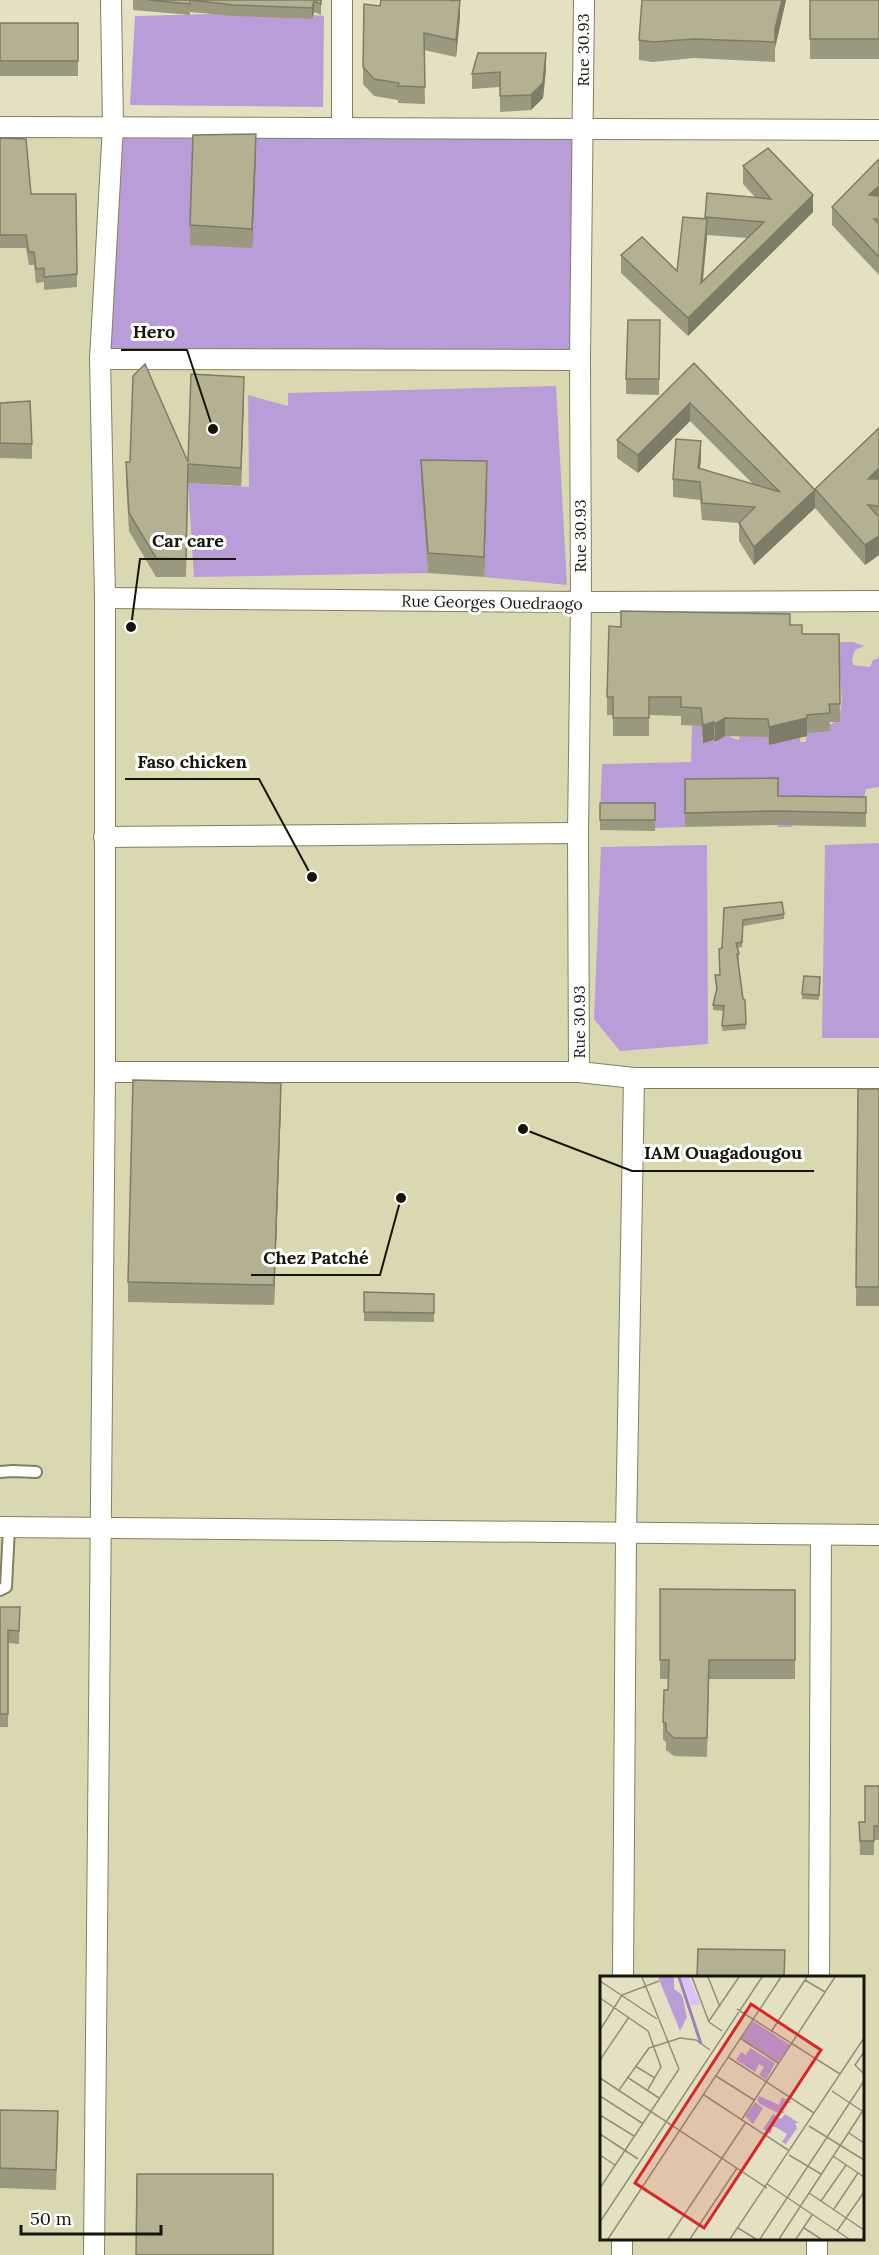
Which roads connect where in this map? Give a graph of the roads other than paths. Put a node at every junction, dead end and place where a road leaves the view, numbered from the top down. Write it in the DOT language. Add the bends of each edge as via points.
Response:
graph roads {
  1 [pos="111,0"];
  2 [pos="342,0"];
  3 [pos="584,0"];
  4 [pos="0,126"];
  5 [pos="113,126"];
  6 [pos="342,127"];
  7 [pos="583,129"];
  8 [pos="879,130"];
  9 [pos="100,359"];
  10 [pos="579,360"];
  11 [pos="105,598"];
  12 [pos="879,601"];
  13 [pos="581,603"];
  14 [pos="578,833"];
  15 [pos="104,837"];
  16 [pos="105,1072"];
  17 [pos="579,1072"];
  18 [pos="634,1078"];
  19 [pos="879,1078"];
  20 [pos="0,1472"];
  21 [pos="36,1472"];
  22 [pos="101,1526"];
  23 [pos="4,1527"];
  24 [pos="626,1534"];
  25 [pos="821,1535"];
  26 [pos="879,1535"];
  27 [pos="0,1590"];
  28 [pos="623,1976"];
  29 [pos="819,1976"];
  30 [pos="94,2255"];
  1 -- 5 [label="street"];
  2 -- 6 [label="street"];
  3 -- 7 [label="street, Rue 30.93"];
  4 -- 5 [label="street"];
  5 -- 6 [label="street"];
  5 -- 9 [label="street"];
  6 -- 7 [label="street"];
  7 -- 8 [label="street"];
  7 -- 10 [label="street, Rue 30.93"];
  9 -- 10 [label="street"];
  9 -- 11 [label="street"];
  10 -- 13 [label="street, Rue 30.93"];
  11 -- 13 [label="street, Rue Georges Ouedraogo"];
  11 -- 15 [label="street"];
  12 -- 13 [label="street, Rue Georges Ouedraogo"];
  13 -- 14 [label="street, Rue 30.93"];
  14 -- 15 [label="street"];
  14 -- 17 [label="street, Rue 30.93"];
  15 -- 16 [label="street"];
  16 -- 17 [label="street"];
  16 -- 22 [label="street"];
  17 -- 18 [label="street"];
  18 -- 19 [label="street"];
  18 -- 24 [label="street"];
  20 -- 21 [label="lane"];
  22 -- 23 [label="street"];
  22 -- 24 [label="street"];
  22 -- 30 [label="street"];
  23 -- 27 [label="lane" via="6,1587"];
  24 -- 25 [label="street"];
  24 -- 28 [label="street"];
  25 -- 26 [label="street"];
  25 -- 29 [label="street"];
}
